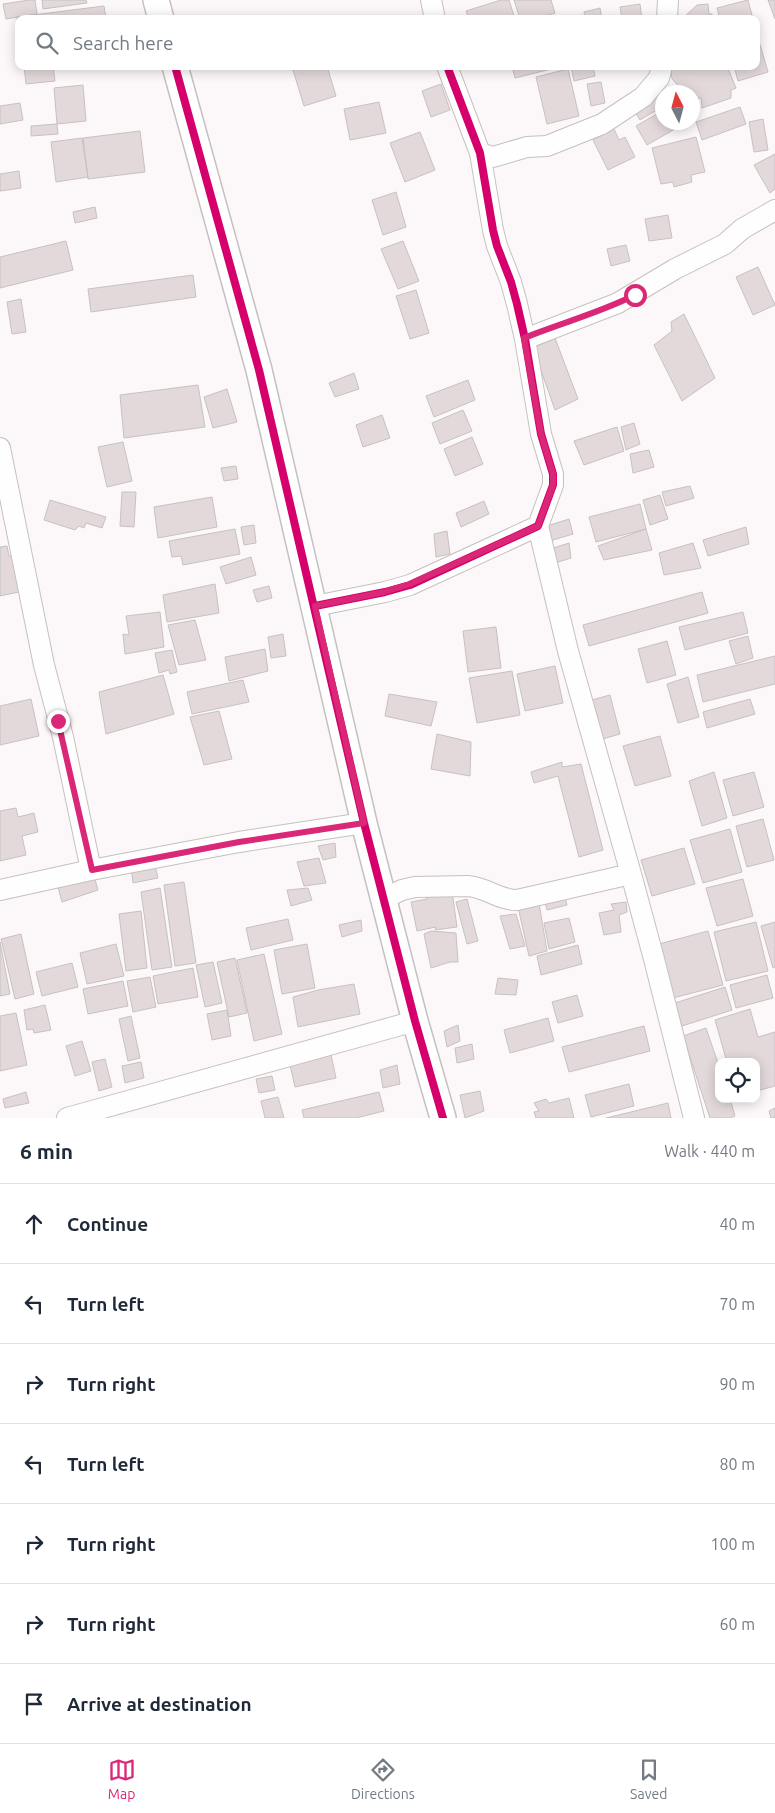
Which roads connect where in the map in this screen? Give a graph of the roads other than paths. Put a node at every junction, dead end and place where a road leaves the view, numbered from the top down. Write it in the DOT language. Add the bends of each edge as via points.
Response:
graph roads {
  1 [pos="156,0"];
  2 [pos="431,0"];
  3 [pos="160,15"];
  4 [pos="434,15"];
  5 [pos="176,70"];
  6 [pos="449,70"];
  7 [pos="661,70"];
  8 [pos="485,159"];
  9 [pos="775,210"];
  10 [pos="524,338"];
  11 [pos="0,448"];
  12 [pos="538,526"];
  13 [pos="315,606"];
  14 [pos="364,823"];
  15 [pos="92,870"];
  16 [pos="631,874"];
  17 [pos="0,890"];
  18 [pos="383,898"];
  19 [pos="415,1021"];
  20 [pos="67,1118"];
  21 [pos="443,1118"];
  22 [pos="694,1118"];
  1 -- 3 [label="street"];
  2 -- 4 [label="street"];
  5 -- 13 [label="street" via="259,370"];
  6 -- 8 [label="street"];
  7 -- 8 [label="street" via="659,78 643,97 602,124 547,146"];
  8 -- 10 [label="street" via="493,230 511,282"];
  9 -- 10 [label="street" via="742,229 725,244 618,303"];
  10 -- 12 [label="street" via="541,434 553,474 553,485"];
  11 -- 15 [label="street" via="44,665"];
  12 -- 13 [label="street" via="410,584"];
  12 -- 16 [label="street" via="568,651"];
  13 -- 14 [label="street"];
  14 -- 15 [label="street" via="239,842"];
  14 -- 18 [label="street"];
  15 -- 17 [label="street"];
  16 -- 18 [label="street" via="517,900 506,899 476,886 415,887"];
  16 -- 22 [label="street"];
  18 -- 19 [label="street"];
  19 -- 20 [label="street"];
  19 -- 21 [label="street"];
}
